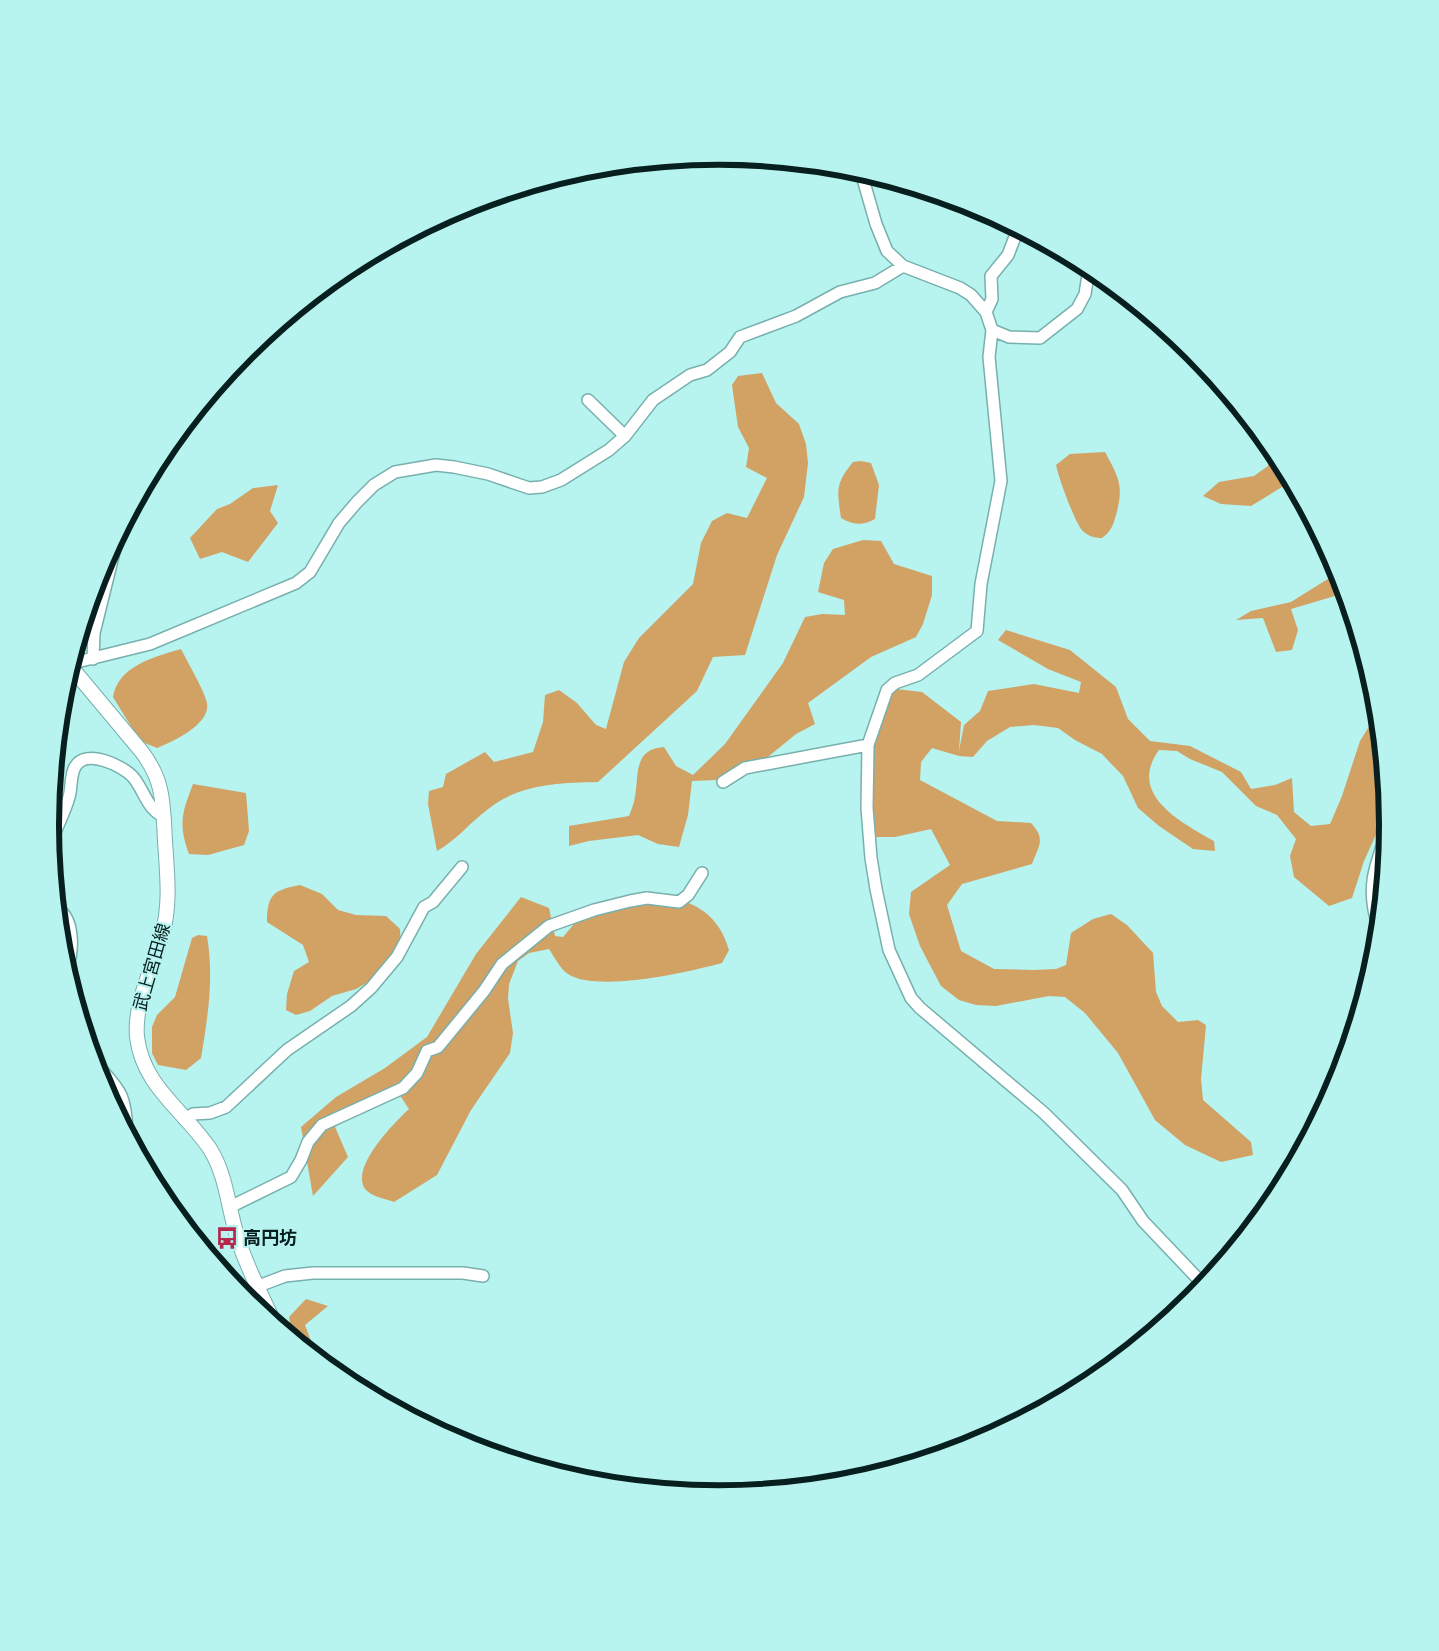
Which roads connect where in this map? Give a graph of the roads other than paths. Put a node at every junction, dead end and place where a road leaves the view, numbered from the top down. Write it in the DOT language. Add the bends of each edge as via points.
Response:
graph roads {
  1 [pos="863,181"];
  2 [pos="1016,235"];
  3 [pos="903,266"];
  4 [pos="1087,276"];
  5 [pos="986,312"];
  6 [pos="992,330"];
  7 [pos="588,400"];
  8 [pos="625,436"];
  9 [pos="107,579"];
  10 [pos="93,659"];
  11 [pos="79,662"];
  12 [pos="76,674"];
  13 [pos="868,745"];
  14 [pos="723,782"];
  15 [pos="163,816"];
  16 [pos="59,823"];
  17 [pos="1379,857"];
  18 [pos="462,867"];
  19 [pos="702,873"];
  20 [pos="1375,913"];
  21 [pos="64,914"];
  22 [pos="70,948"];
  23 [pos="108,1075"];
  24 [pos="125,1113"];
  25 [pos="184,1119"];
  26 [pos="230,1207"];
  27 [pos="483,1276"];
  28 [pos="1200,1279"];
  29 [pos="256,1287"];
  30 [pos="251,1292"];
  31 [pos="265,1305"];
  1 -- 3 [label="street" via="888,251"];
  2 -- 5 [label="street" via="1008,255 991,276 992,298"];
  3 -- 5 [label="street" via="960,288"];
  3 -- 8 [label="street" via="875,283 840,292 796,316 740,337 730,352 707,370 690,375 652,400"];
  4 -- 6 [label="street" via="1082,303 1040,338 1009,336"];
  5 -- 6 [label="street"];
  6 -- 13 [label="street" via="989,357 1001,481 981,584 977,631 918,674 887,690"];
  7 -- 8 [label="street"];
  8 -- 10 [label="street" via="596,460 542,487 529,488 488,474 436,465 395,472 374,485 357,502 339,523 310,572 296,583 150,644"];
  9 -- 10 [label="street" via="94,633"];
  10 -- 11 [label="street"];
  12 -- 15 [label="main road, 武上宮田線" via="152,766 160,790"];
  13 -- 14 [label="street" via="745,768"];
  13 -- 28 [label="street" via="867,808 872,866 889,950 911,998 1044,1113 1122,1190 1151,1230"];
  15 -- 16 [label="street" via="154,812 132,777 118,766 86,759 79,761 74,768 70,796"];
  15 -- 25 [label="main road, 武上宮田線" via="168,907 141,998 137,1030 149,1074"];
  17 -- 20 [label="street" via="1372,878 1371,898"];
  18 -- 25 [label="street" via="433,902 424,907 397,957 371,988 351,1006 287,1050 226,1107"];
  19 -- 26 [label="street" via="688,895 679,902 647,898 617,904 559,921 536,935 502,964 438,1047 427,1052 417,1073 403,1088 327,1122 308,1142 291,1177"];
  21 -- 22 [label="street" via="70,924"];
  23 -- 24 [label="street" via="124,1100"];
  25 -- 26 [label="main road, 武上宮田線" via="217,1162"];
  26 -- 29 [label="main road, 武上宮田線" via="238,1240"];
  27 -- 29 [label="street" via="464,1273 313,1273 285,1276"];
  29 -- 30 [label="street"];
  29 -- 31 [label="main road, 武上宮田線"];
}
